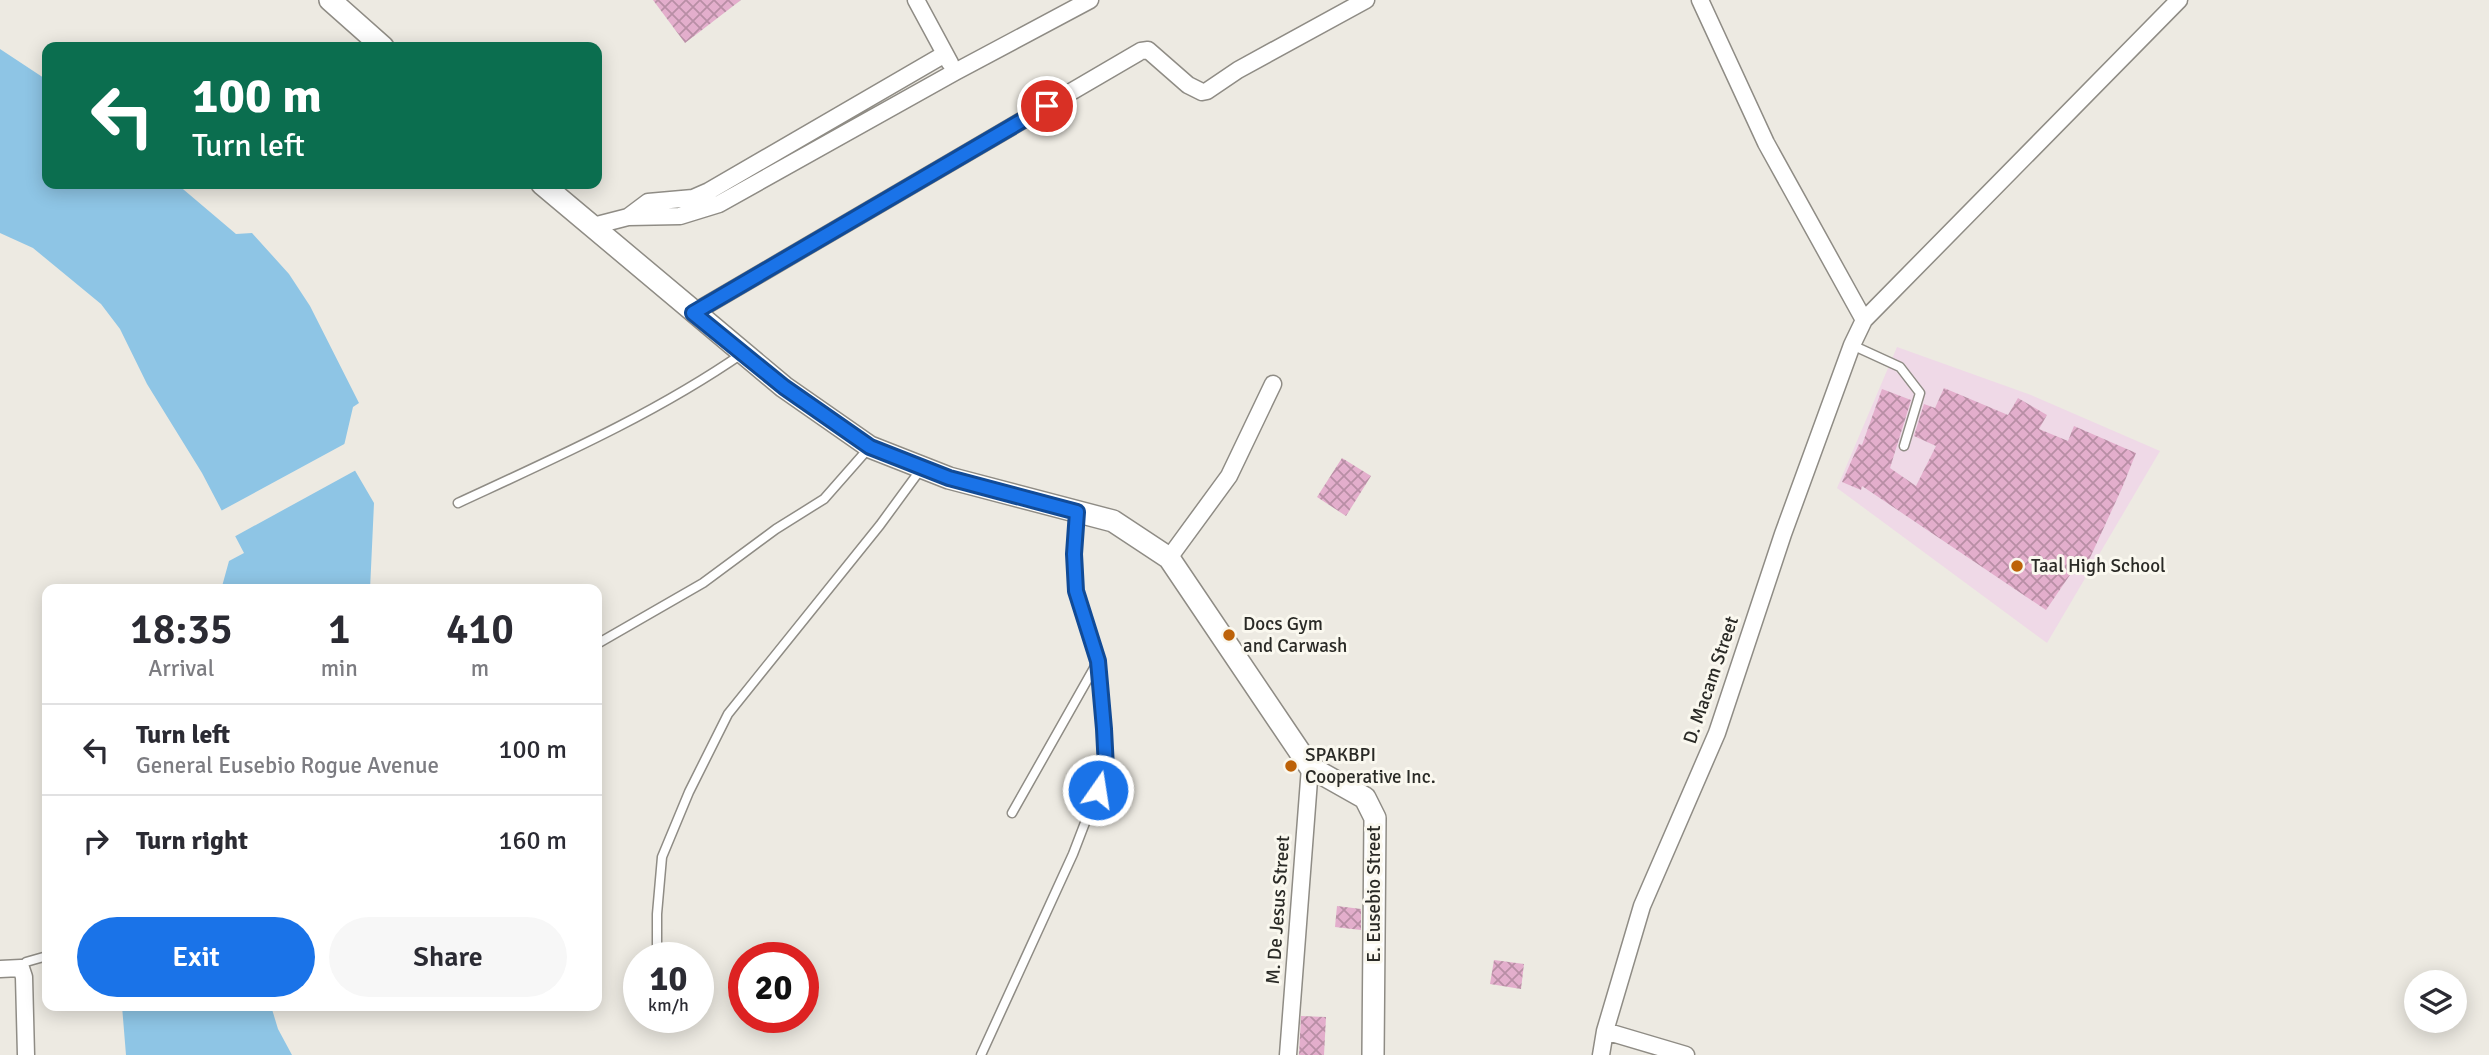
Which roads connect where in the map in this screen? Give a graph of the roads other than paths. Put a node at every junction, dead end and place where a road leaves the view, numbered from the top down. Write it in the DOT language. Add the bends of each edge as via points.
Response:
graph roads {
  1 [pos="330,0"];
  2 [pos="916,0"];
  3 [pos="1090,0"];
  4 [pos="1366,0"];
  5 [pos="1700,0"];
  6 [pos="2179,0"];
  7 [pos="377,42"];
  8 [pos="945,54"];
  9 [pos="955,72"];
  10 [pos="548,189"];
  11 [pos="628,217"];
  12 [pos="593,226"];
  13 [pos="693,313"];
  14 [pos="1864,320"];
  15 [pos="1852,345"];
  16 [pos="743,353"];
  17 [pos="1273,384"];
  18 [pos="1904,446"];
  19 [pos="870,447"];
  20 [pos="921,469"];
  21 [pos="458,503"];
  22 [pos="1077,512"];
  23 [pos="1169,558"];
  24 [pos="602,641"];
  25 [pos="1098,661"];
  26 [pos="1310,767"];
  27 [pos="1012,813"];
  28 [pos="657,942"];
  29 [pos="42,957"];
  30 [pos="21,968"];
  31 [pos="0,969"];
  32 [pos="1605,1031"];
  33 [pos="26,1055"];
  34 [pos="981,1055"];
  35 [pos="1288,1055"];
  36 [pos="1373,1055"];
  37 [pos="1601,1055"];
  38 [pos="1686,1055"];
  1 -- 7 [label="main road"];
  2 -- 8 [label="street"];
  3 -- 9 [label="street"];
  4 -- 13 [label="street" via="1238,69 1207,91 1188,85 1148,50 1141,51"];
  5 -- 14 [label="street" via="1766,143"];
  6 -- 14 [label="street, D. Macam Street"];
  8 -- 9 [label="street"];
  8 -- 11 [label="street" via="709,191 693,198 648,202"];
  9 -- 11 [label="street" via="719,204 680,216"];
  10 -- 12 [label="main road"];
  11 -- 12 [label="street"];
  12 -- 13 [label="main road"];
  13 -- 16 [label="main road"];
  14 -- 15 [label="street, D. Macam Street"];
  15 -- 18 [label="lane" via="1900,367 1920,393"];
  15 -- 32 [label="street, D. Macam Street" via="1717,733 1642,905"];
  16 -- 19 [label="main road"];
  16 -- 21 [label="lane" via="705,379 561,455"];
  17 -- 23 [label="street" via="1229,476"];
  19 -- 20 [label="main road"];
  19 -- 24 [label="lane" via="824,499 703,583"];
  20 -- 22 [label="main road"];
  20 -- 28 [label="lane" via="728,714 662,857"];
  22 -- 23 [label="main road" via="1113,521"];
  22 -- 25 [label="lane" via="1076,591"];
  23 -- 26 [label="main road"];
  25 -- 27 [label="lane"];
  25 -- 34 [label="lane" via="1106,768 1073,854"];
  26 -- 35 [label="street, M. De Jesus Street"];
  26 -- 36 [label="main road, E. Eusebio Street" via="1365,799 1375,818"];
  29 -- 30 [label="lane"];
  30 -- 31 [label="street"];
  30 -- 33 [label="street"];
  32 -- 37 [label="street, D. Macam Street"];
  32 -- 38 [label="street"];
}
